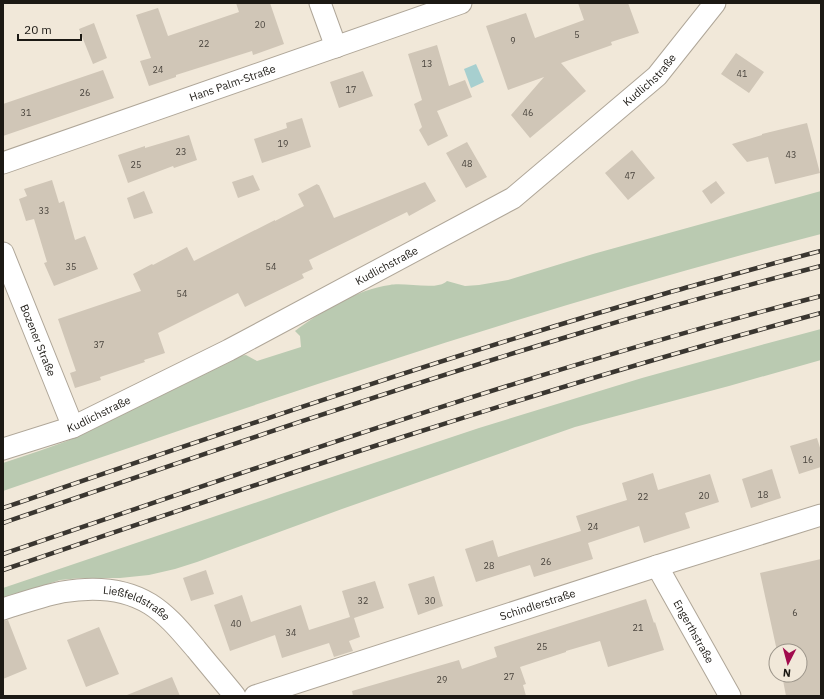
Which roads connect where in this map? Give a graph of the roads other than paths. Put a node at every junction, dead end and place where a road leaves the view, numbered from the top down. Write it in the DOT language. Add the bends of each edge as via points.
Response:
graph roads {
  1 [pos="320,3"];
  2 [pos="461,3"];
  3 [pos="715,3"];
  4 [pos="336,47"];
  5 [pos="3,163"];
  6 [pos="3,253"];
  7 [pos="73,427"];
  8 [pos="3,449"];
  9 [pos="821,515"];
  10 [pos="657,566"];
  11 [pos="3,609"];
  12 [pos="235,696"];
  13 [pos="255,696"];
  14 [pos="730,696"];
  1 -- 4 [label="street"];
  2 -- 4 [label="street, Hans Palm-Straße"];
  3 -- 7 [label="street, Kudlichstraße" via="658,76 513,198 229,350"];
  4 -- 5 [label="street, Hans Palm-Straße"];
  6 -- 7 [label="street, Bozener Straße"];
  7 -- 8 [label="street, Kudlichstraße"];
  9 -- 10 [label="street, Schindlerstraße"];
  10 -- 13 [label="street, Schindlerstraße"];
  10 -- 14 [label="street, Engerthstraße"];
  11 -- 12 [label="street, Ließfeldstraße" via="60,592 103,590 134,596 162,612 175,624"];
}
